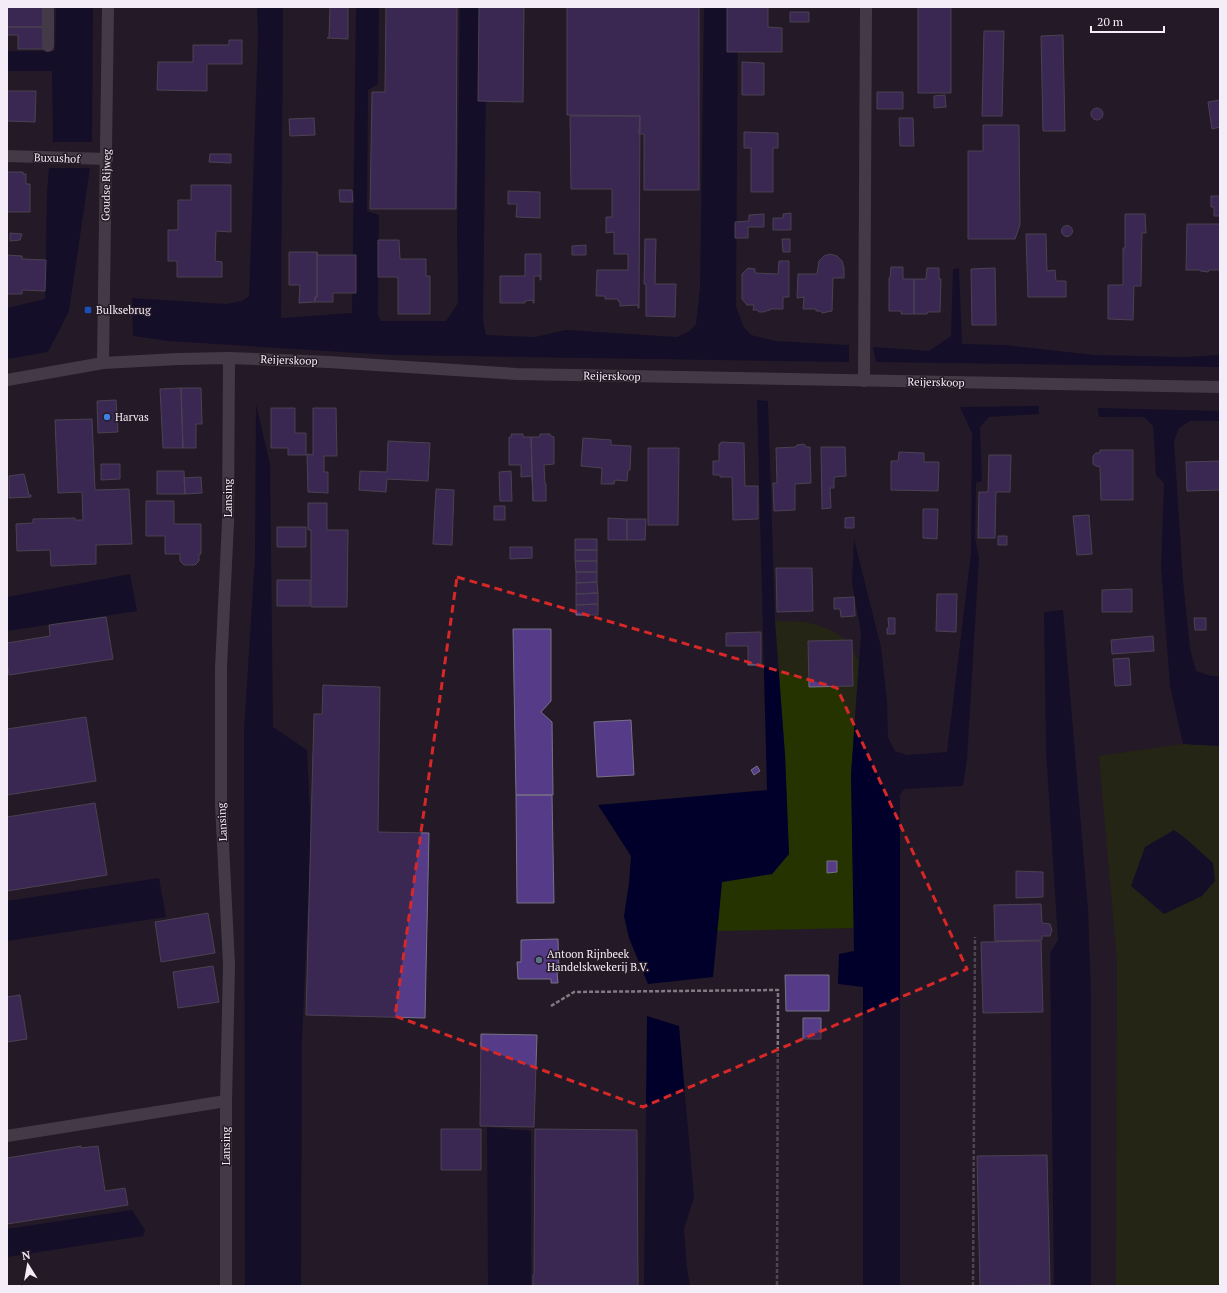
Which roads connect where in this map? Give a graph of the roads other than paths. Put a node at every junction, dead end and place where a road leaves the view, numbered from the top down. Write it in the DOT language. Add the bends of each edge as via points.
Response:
graph roads {
  1 [pos="48,7"];
  2 [pos="108,7"];
  3 [pos="866,7"];
  4 [pos="48,46"];
  5 [pos="7,156"];
  6 [pos="107,159"];
  7 [pos="229,358"];
  8 [pos="103,363"];
  9 [pos="7,380"];
  10 [pos="864,381"];
  11 [pos="1220,387"];
  12 [pos="226,1101"];
  13 [pos="7,1136"];
  14 [pos="226,1286"];
  1 -- 4 [label="street"];
  2 -- 6 [label="street, Goudse Rijweg"];
  3 -- 10 [label="street"];
  5 -- 6 [label="street, Buxushof"];
  6 -- 8 [label="street, Goudse Rijweg"];
  7 -- 8 [label="street, Reijerskoop"];
  7 -- 10 [label="street, Reijerskoop" via="517,374"];
  7 -- 12 [label="street, Lansing" via="228,522 221,668 221,804 229,965"];
  8 -- 9 [label="street, Reijerskoop"];
  10 -- 11 [label="street, Reijerskoop"];
  12 -- 13 [label="street"];
  12 -- 14 [label="street, Lansing"];
}
